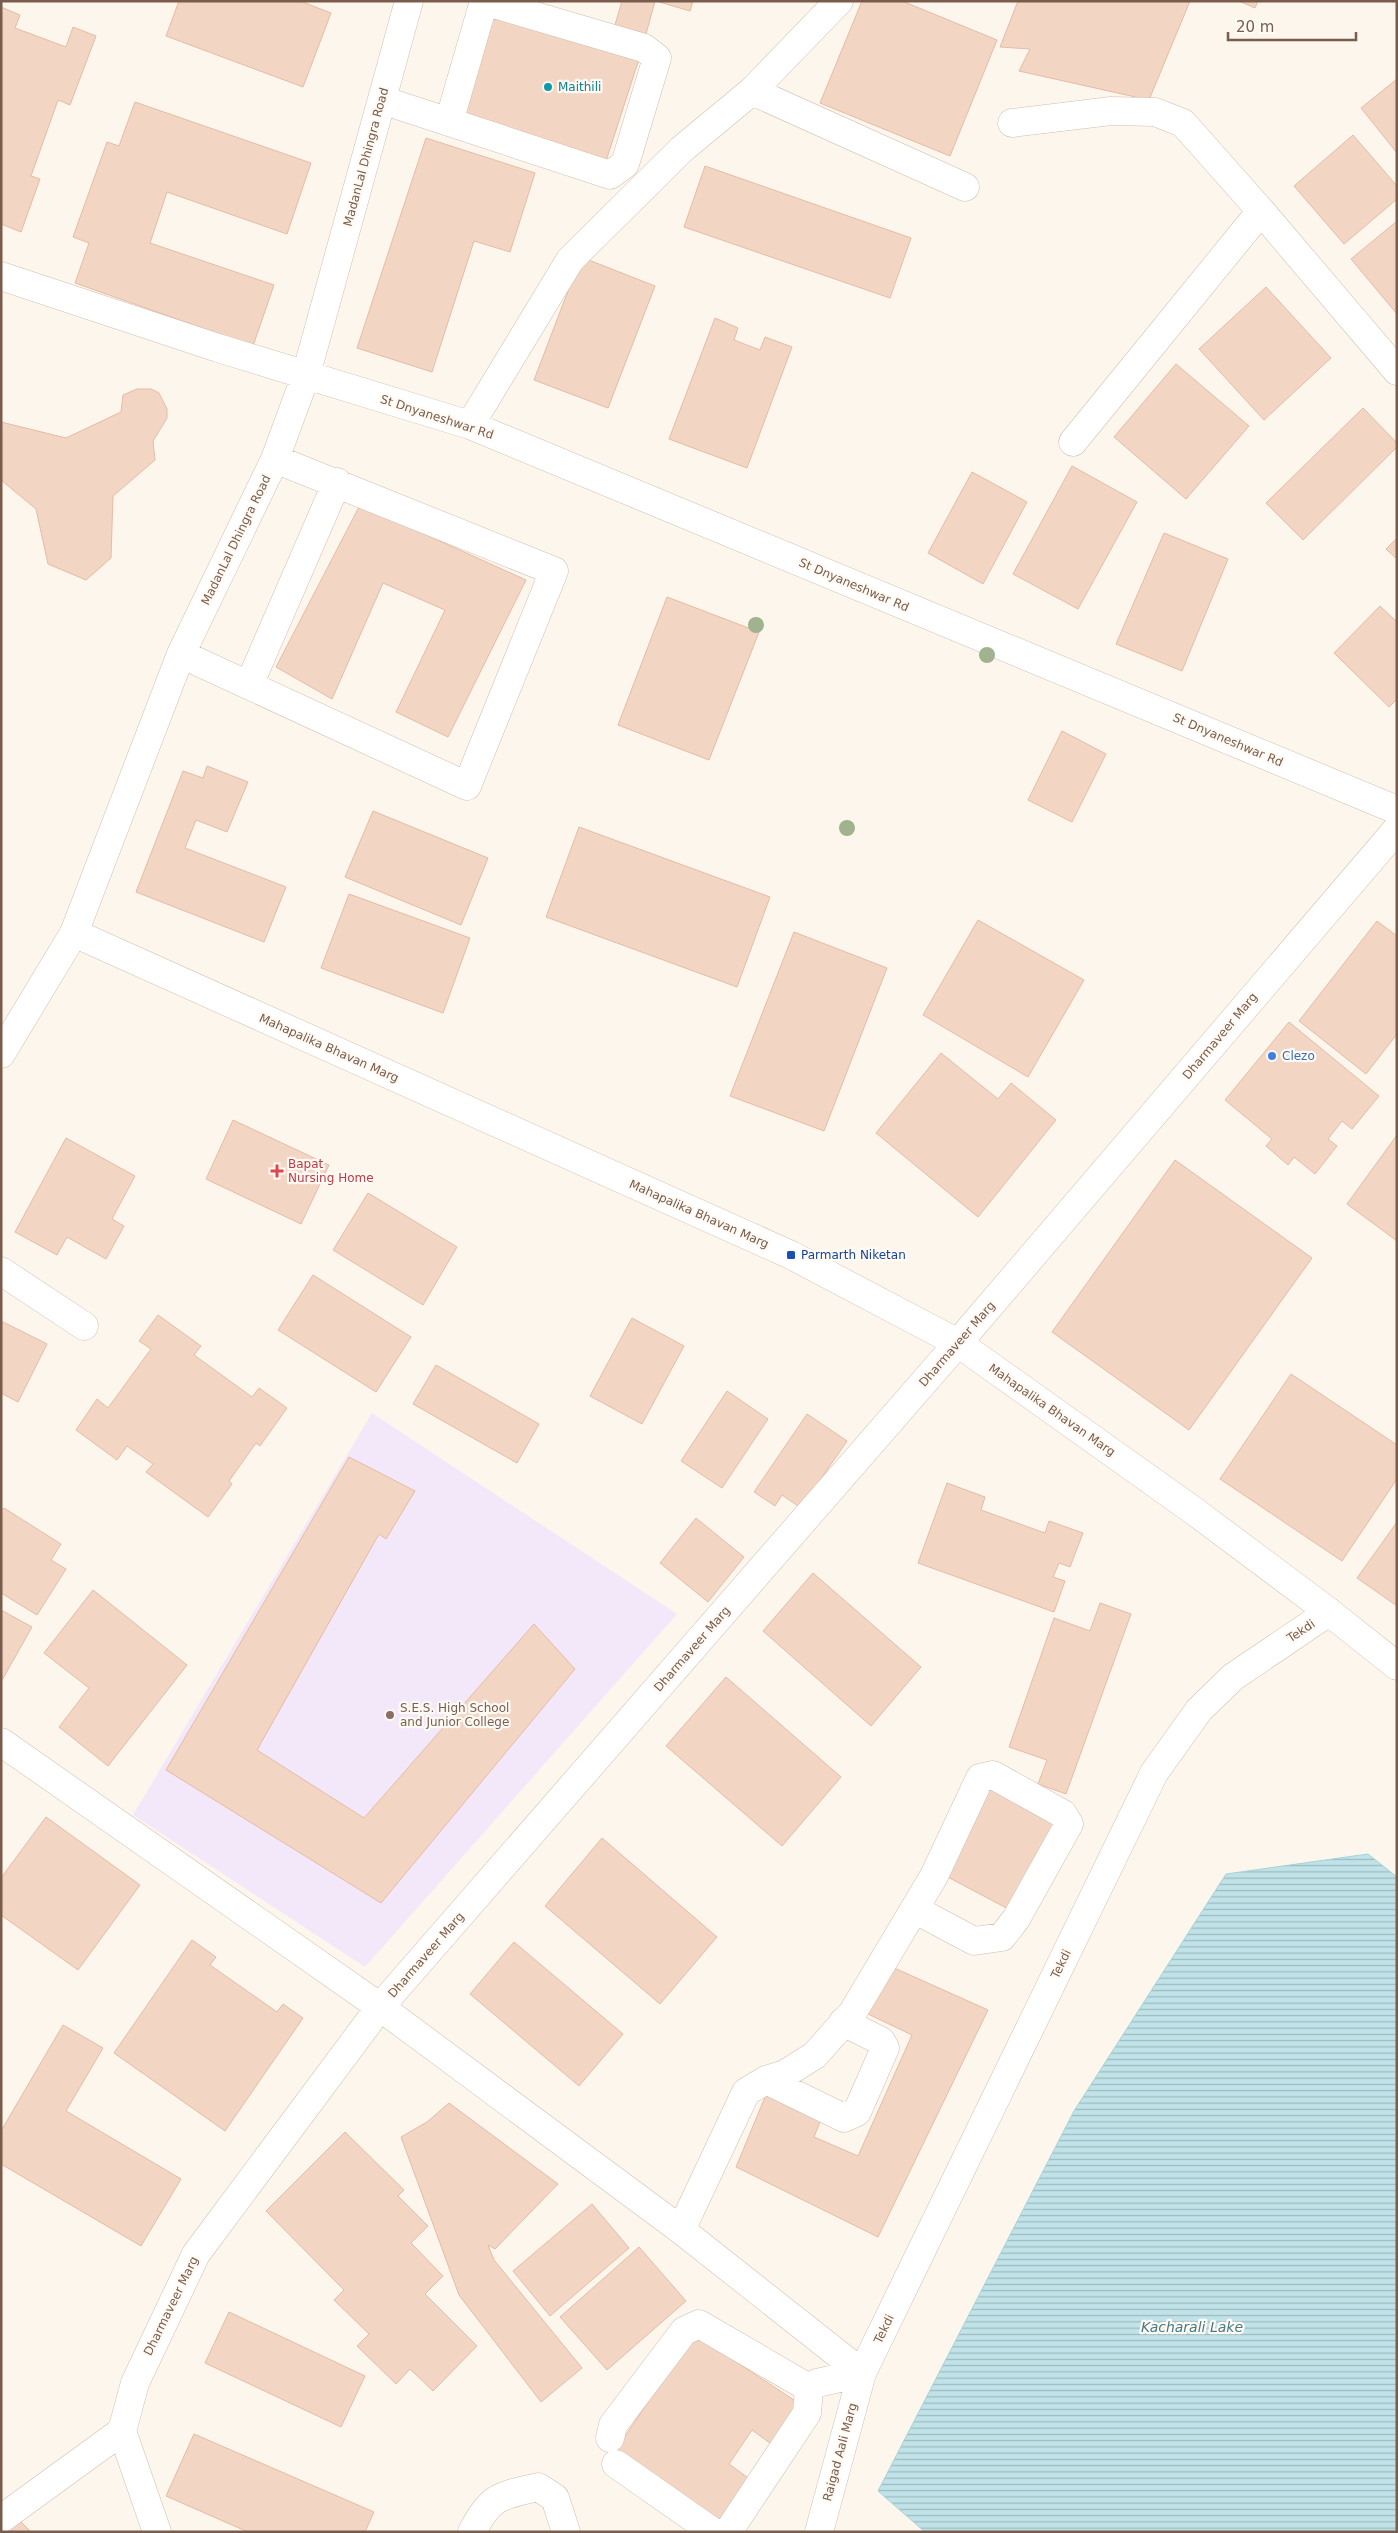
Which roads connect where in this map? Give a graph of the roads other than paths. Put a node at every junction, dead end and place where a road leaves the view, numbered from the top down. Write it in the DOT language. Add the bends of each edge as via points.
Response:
graph roads {
  1 [pos="409,1"];
  2 [pos="484,1"];
  3 [pos="839,1"];
  4 [pos="752,91"];
  5 [pos="382,100"];
  6 [pos="449,122"];
  7 [pos="1012,123"];
  8 [pos="965,187"];
  9 [pos="1261,211"];
  10 [pos="1,276"];
  11 [pos="1397,371"];
  12 [pos="306,376"];
  13 [pos="470,425"];
  14 [pos="1073,442"];
  15 [pos="275,459"];
  16 [pos="337,482"];
  17 [pos="180,654"];
  18 [pos="249,685"];
  19 [pos="1397,810"];
  20 [pos="1397,829"];
  21 [pos="74,933"];
  22 [pos="1,1054"];
  23 [pos="1,1271"];
  24 [pos="84,1326"];
  25 [pos="958,1343"];
  26 [pos="1329,1612"];
  27 [pos="1397,1666"];
  28 [pos="1,1742"];
  29 [pos="914,1909"];
  30 [pos="380,2007"];
  31 [pos="843,2022"];
  32 [pos="766,2080"];
  33 [pos="681,2230"];
  34 [pos="862,2372"];
  35 [pos="809,2388"];
  36 [pos="122,2431"];
  37 [pos="610,2438"];
  38 [pos="616,2464"];
  39 [pos="1,2519"];
  40 [pos="157,2532"];
  41 [pos="472,2532"];
  42 [pos="566,2532"];
  43 [pos="712,2532"];
  44 [pos="728,2532"];
  45 [pos="819,2532"];
  1 -- 5 [label="street, MadanLal Dhingra Road"];
  2 -- 6 [label="street"];
  2 -- 6 [label="street" via="644,48 657,58 625,164 610,175"];
  3 -- 4 [label="street"];
  4 -- 8 [label="street"];
  4 -- 13 [label="street" via="682,149 570,260"];
  5 -- 6 [label="street"];
  5 -- 12 [label="street, MadanLal Dhingra Road"];
  7 -- 9 [label="street" via="1111,111 1154,112 1183,123"];
  9 -- 11 [label="street"];
  9 -- 14 [label="street"];
  10 -- 12 [label="street, St Dnyaneshwar Rd"];
  12 -- 13 [label="street, St Dnyaneshwar Rd"];
  12 -- 15 [label="street, MadanLal Dhingra Road"];
  13 -- 19 [label="street, St Dnyaneshwar Rd"];
  15 -- 16 [label="street"];
  15 -- 17 [label="street, MadanLal Dhingra Road"];
  16 -- 18 [label="street"];
  16 -- 18 [label="street" via="554,571 466,786"];
  17 -- 18 [label="street"];
  17 -- 21 [label="street, MadanLal Dhingra Road"];
  20 -- 25 [label="street, Dharmaveer Marg"];
  21 -- 22 [label="street, MadanLal Dhingra Road"];
  21 -- 25 [label="street, Mahapalika Bhavan Marg" via="791,1255"];
  23 -- 24 [label="street"];
  25 -- 26 [label="street, Mahapalika Bhavan Marg" via="1194,1511"];
  25 -- 30 [label="street, Dharmaveer Marg"];
  26 -- 27 [label="street, Mahapalika Bhavan Marg"];
  26 -- 34 [label="street, Tekdi" via="1233,1677 1199,1710 1154,1772"];
  28 -- 30 [label="street"];
  29 -- 29 [label="street" via="934,1876 980,1778 993,1775 1063,1814 1069,1824 1016,1919 1002,1936 974,1941"];
  29 -- 31 [label="street" via="853,2012"];
  30 -- 33 [label="street"];
  30 -- 36 [label="street, Dharmaveer Marg" via="196,2254 135,2383"];
  31 -- 32 [label="street" via="815,2055 785,2074"];
  31 -- 32 [label="street" via="881,2041 885,2048 857,2112 844,2118"];
  32 -- 33 [label="street" via="746,2092"];
  33 -- 34 [label="street"];
  34 -- 35 [label="street"];
  34 -- 45 [label="street, Raigad Aali Marg"];
  35 -- 37 [label="street" via="699,2324 684,2331 613,2425"];
  35 -- 44 [label="street" via="807,2413"];
  36 -- 39 [label="street"];
  36 -- 40 [label="street"];
  38 -- 43 [label="street"];
  41 -- 42 [label="street" via="483,2511 499,2496 538,2487 555,2498"];
}
